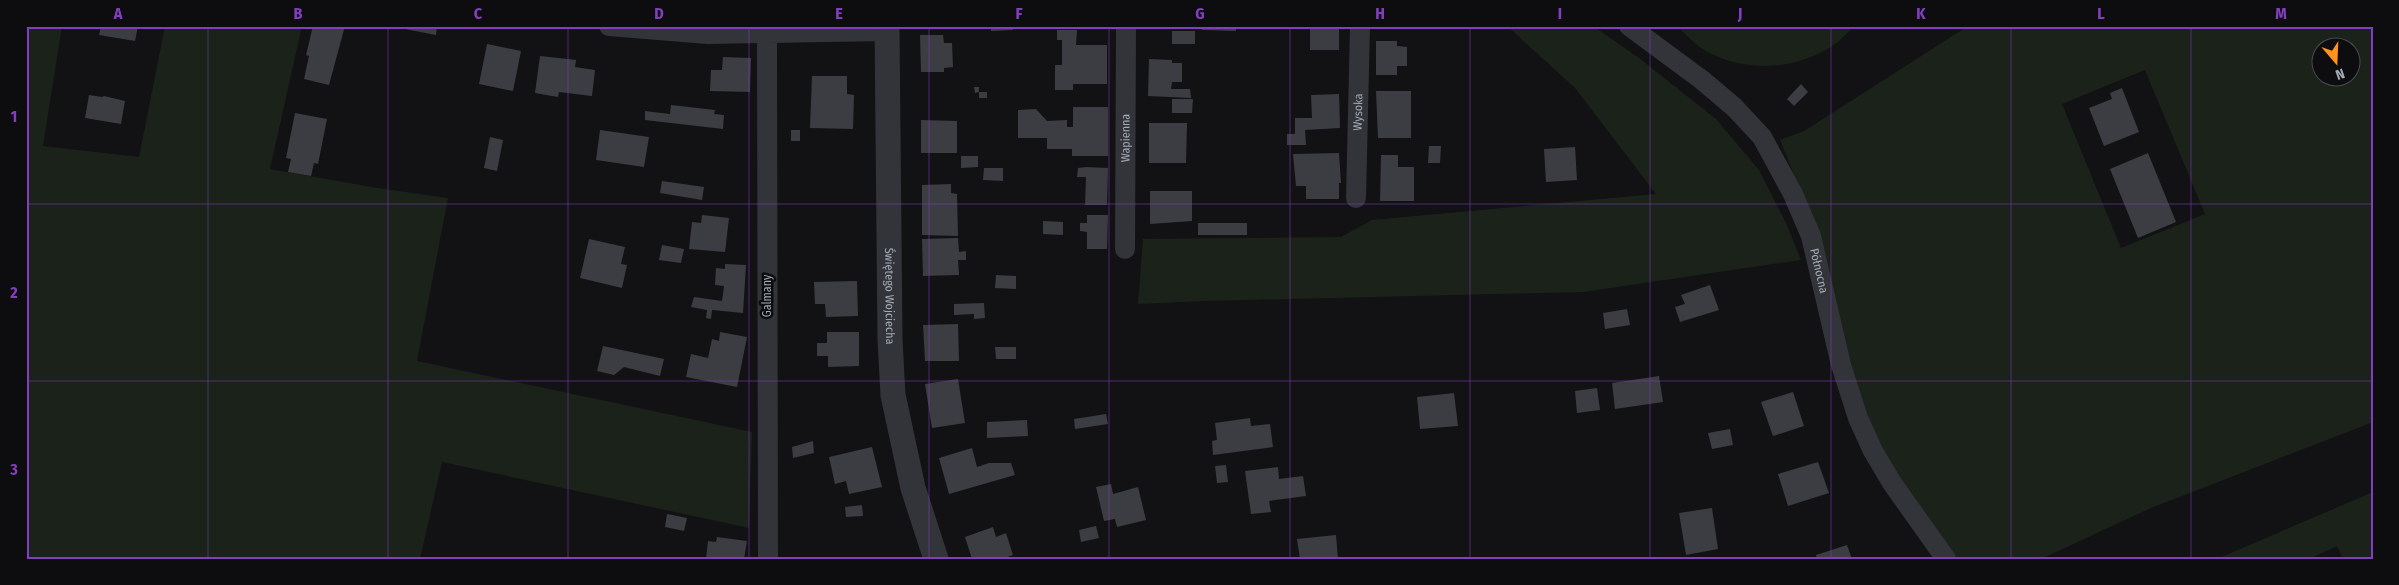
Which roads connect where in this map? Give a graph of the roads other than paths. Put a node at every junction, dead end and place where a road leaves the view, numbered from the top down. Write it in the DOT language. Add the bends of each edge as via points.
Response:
graph roads {
  1 [pos="610,26"];
  2 [pos="1126,26"];
  3 [pos="1360,26"];
  4 [pos="1629,26"];
  5 [pos="887,29"];
  6 [pos="767,33"];
  7 [pos="1356,198"];
  8 [pos="1125,249"];
  9 [pos="768,559"];
  10 [pos="936,559"];
  11 [pos="1946,559"];
  1 -- 6 [label="street" via="708,34"];
  2 -- 8 [label="street, Wapienna"];
  3 -- 7 [label="street, Wysoka"];
  4 -- 11 [label="street, Północna" via="1702,80 1762,137 1811,236 1841,365 1858,418 1892,483"];
  5 -- 6 [label="street"];
  5 -- 10 [label="street, Świętego Wojciecha" via="893,395 913,488"];
  6 -- 9 [label="street, Galmany"];
}
